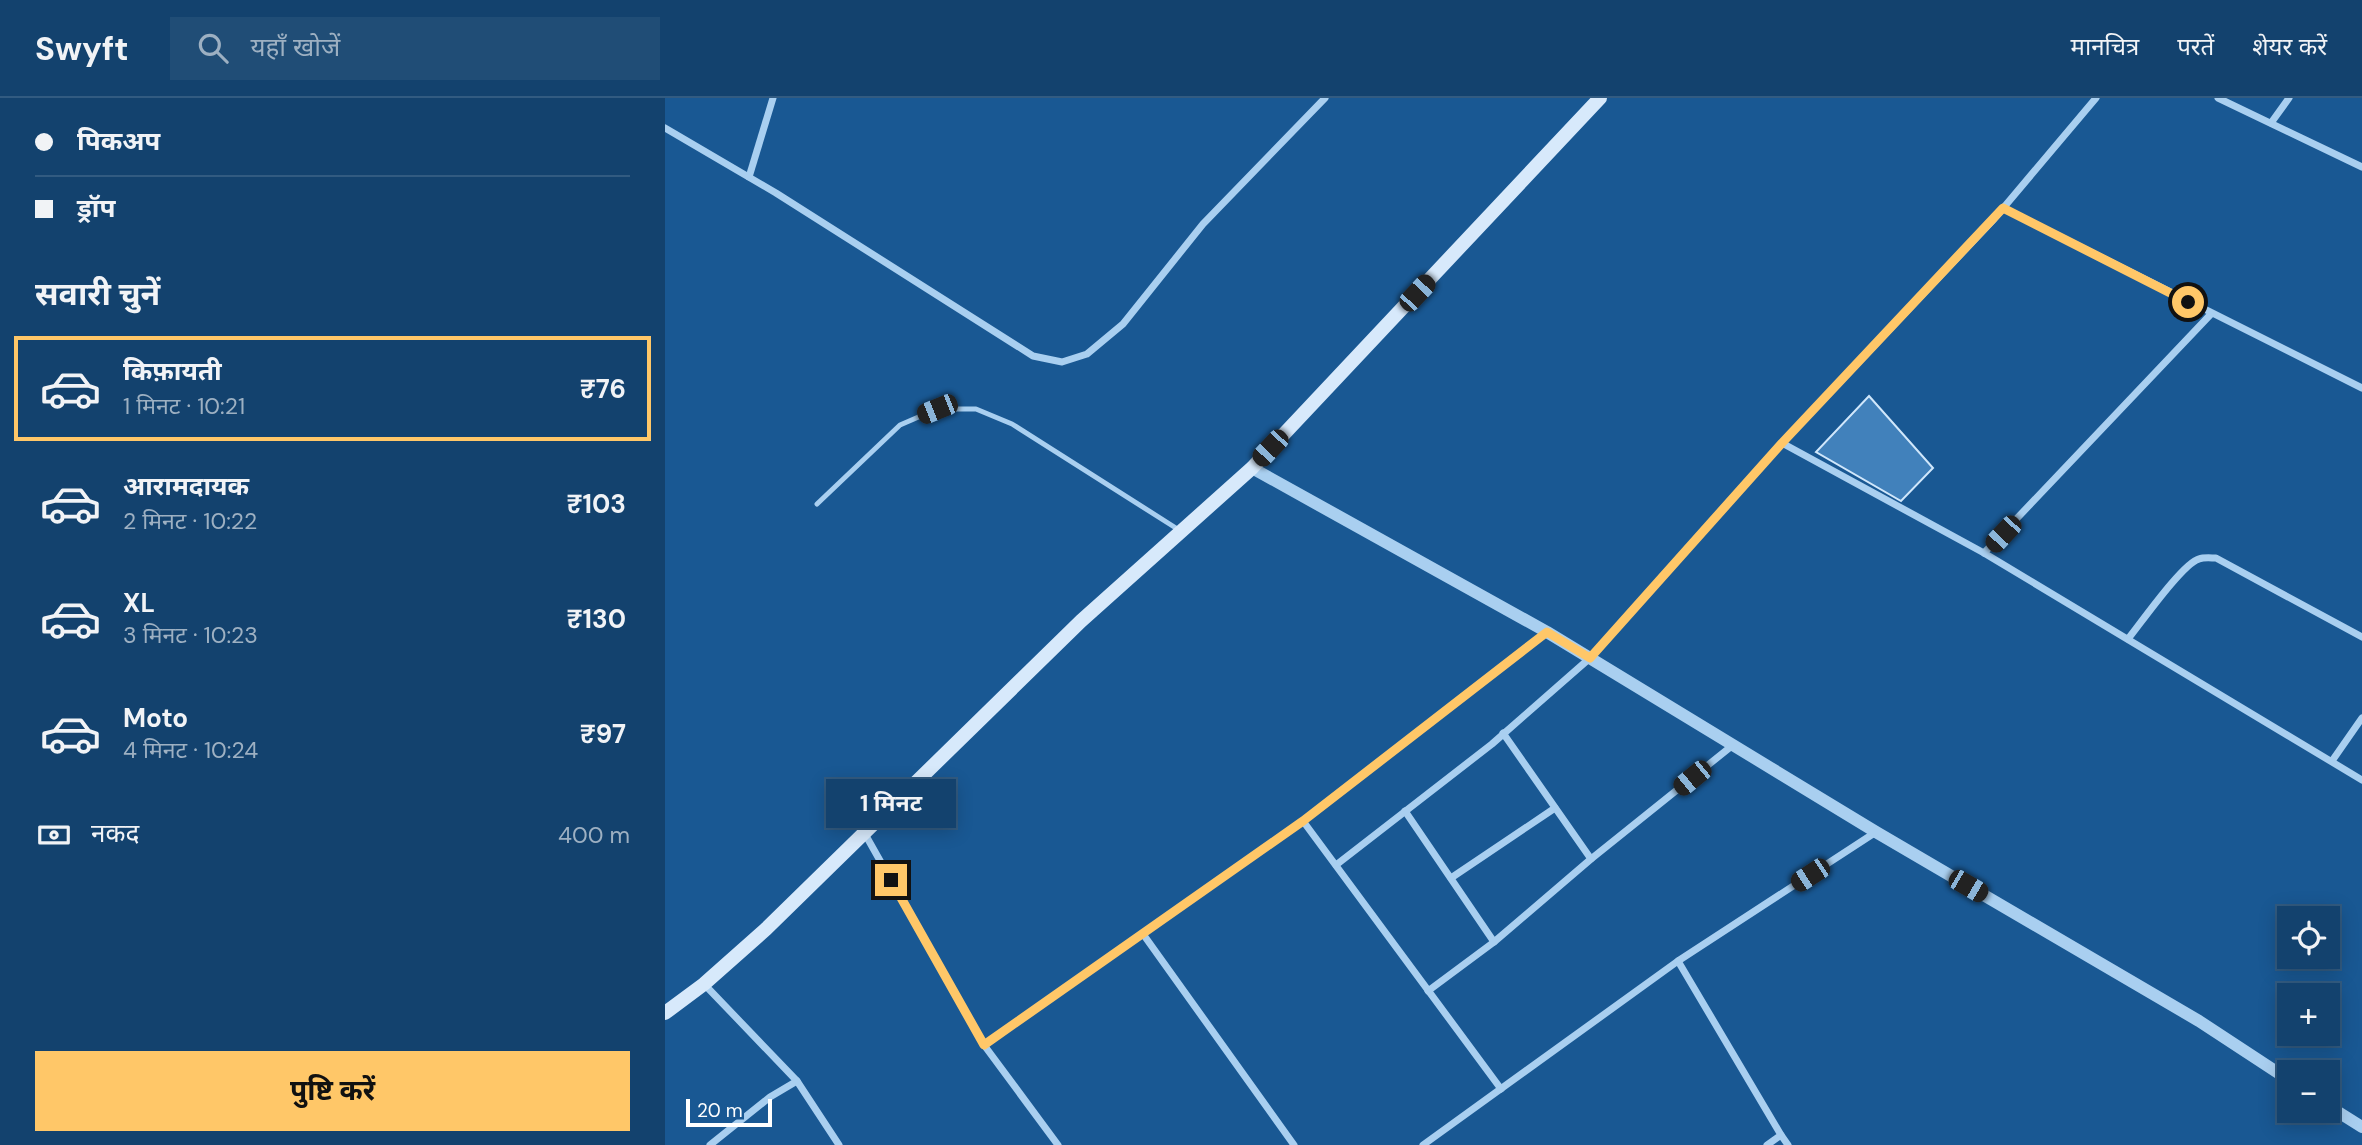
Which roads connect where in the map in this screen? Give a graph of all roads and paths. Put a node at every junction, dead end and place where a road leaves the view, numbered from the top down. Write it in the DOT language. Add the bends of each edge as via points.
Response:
graph roads {
  1 [pos="773,98"];
  2 [pos="1325,98"];
  3 [pos="1600,98"];
  4 [pos="2096,98"];
  5 [pos="2218,98"];
  6 [pos="2289,98"];
  7 [pos="2271,123"];
  8 [pos="665,128"];
  9 [pos="2362,167"];
  10 [pos="749,177"];
  11 [pos="2003,208"];
  12 [pos="2211,314"];
  13 [pos="2362,388"];
  14 [pos="1782,443"];
  15 [pos="1252,468"];
  16 [pos="817,504"];
  17 [pos="1181,531"];
  18 [pos="1984,554"];
  19 [pos="1547,632"];
  20 [pos="2362,636"];
  21 [pos="2128,639"];
  22 [pos="1590,658"];
  23 [pos="2362,718"];
  24 [pos="1503,733"];
  25 [pos="1733,745"];
  26 [pos="2332,761"];
  27 [pos="2362,780"];
  28 [pos="1555,808"];
  29 [pos="1405,811"];
  30 [pos="1303,821"];
  31 [pos="1876,832"];
  32 [pos="864,833"];
  33 [pos="1591,859"];
  34 [pos="1336,865"];
  35 [pos="1451,878"];
  36 [pos="1143,934"];
  37 [pos="1494,942"];
  38 [pos="1678,961"];
  39 [pos="704,984"];
  40 [pos="1428,990"];
  41 [pos="665,1013"];
  42 [pos="984,1045"];
  43 [pos="2277,1072"];
  44 [pos="797,1081"];
  45 [pos="1501,1089"];
  46 [pos="2340,1113"];
  47 [pos="2362,1127"];
  48 [pos="1781,1135"];
  49 [pos="710,1145"];
  50 [pos="839,1145"];
  51 [pos="1058,1145"];
  52 [pos="1294,1145"];
  53 [pos="1423,1145"];
  54 [pos="1767,1145"];
  55 [pos="1788,1145"];
  1 -- 10 [label="street"];
  2 -- 10 [label="street" via="1203,224 1123,324 1087,354 1062,362 1033,356"];
  3 -- 15 [label="main road"];
  4 -- 11 [label="street"];
  5 -- 7 [label="street"];
  6 -- 7 [label="street"];
  7 -- 9 [label="street"];
  8 -- 10 [label="street"];
  11 -- 12 [label="street"];
  11 -- 14 [label="street"];
  12 -- 13 [label="street"];
  12 -- 18 [label="street"];
  14 -- 18 [label="street"];
  14 -- 22 [label="street"];
  15 -- 17 [label="main road"];
  15 -- 19 [label="street"];
  16 -- 17 [label="lane" via="900,425 937,409 976,409 1012,424"];
  17 -- 32 [label="main road" via="1081,621"];
  18 -- 21 [label="street"];
  19 -- 22 [label="street"];
  19 -- 30 [label="street"];
  20 -- 21 [label="street" via="2216,558 2200,558 2181,573"];
  21 -- 26 [label="street"];
  22 -- 24 [label="street"];
  22 -- 25 [label="street"];
  23 -- 26 [label="street"];
  24 -- 28 [label="street"];
  24 -- 29 [label="street"];
  25 -- 31 [label="street"];
  25 -- 33 [label="street"];
  26 -- 27 [label="street"];
  28 -- 33 [label="street"];
  28 -- 35 [label="street"];
  29 -- 34 [label="street"];
  29 -- 35 [label="street"];
  30 -- 34 [label="street"];
  30 -- 36 [label="street"];
  31 -- 38 [label="street"];
  31 -- 43 [label="street" via="2199,1021"];
  32 -- 39 [label="main road"];
  32 -- 42 [label="street"];
  33 -- 37 [label="street"];
  34 -- 40 [label="street"];
  35 -- 37 [label="street"];
  36 -- 42 [label="street"];
  36 -- 52 [label="street"];
  37 -- 40 [label="street"];
  38 -- 45 [label="street"];
  38 -- 48 [label="street"];
  39 -- 41 [label="main road"];
  39 -- 44 [label="street"];
  40 -- 45 [label="street"];
  42 -- 51 [label="street"];
  44 -- 49 [label="street"];
  44 -- 50 [label="street"];
  45 -- 53 [label="street"];
  46 -- 47 [label="street"];
  48 -- 54 [label="street"];
  48 -- 55 [label="street"];
}
